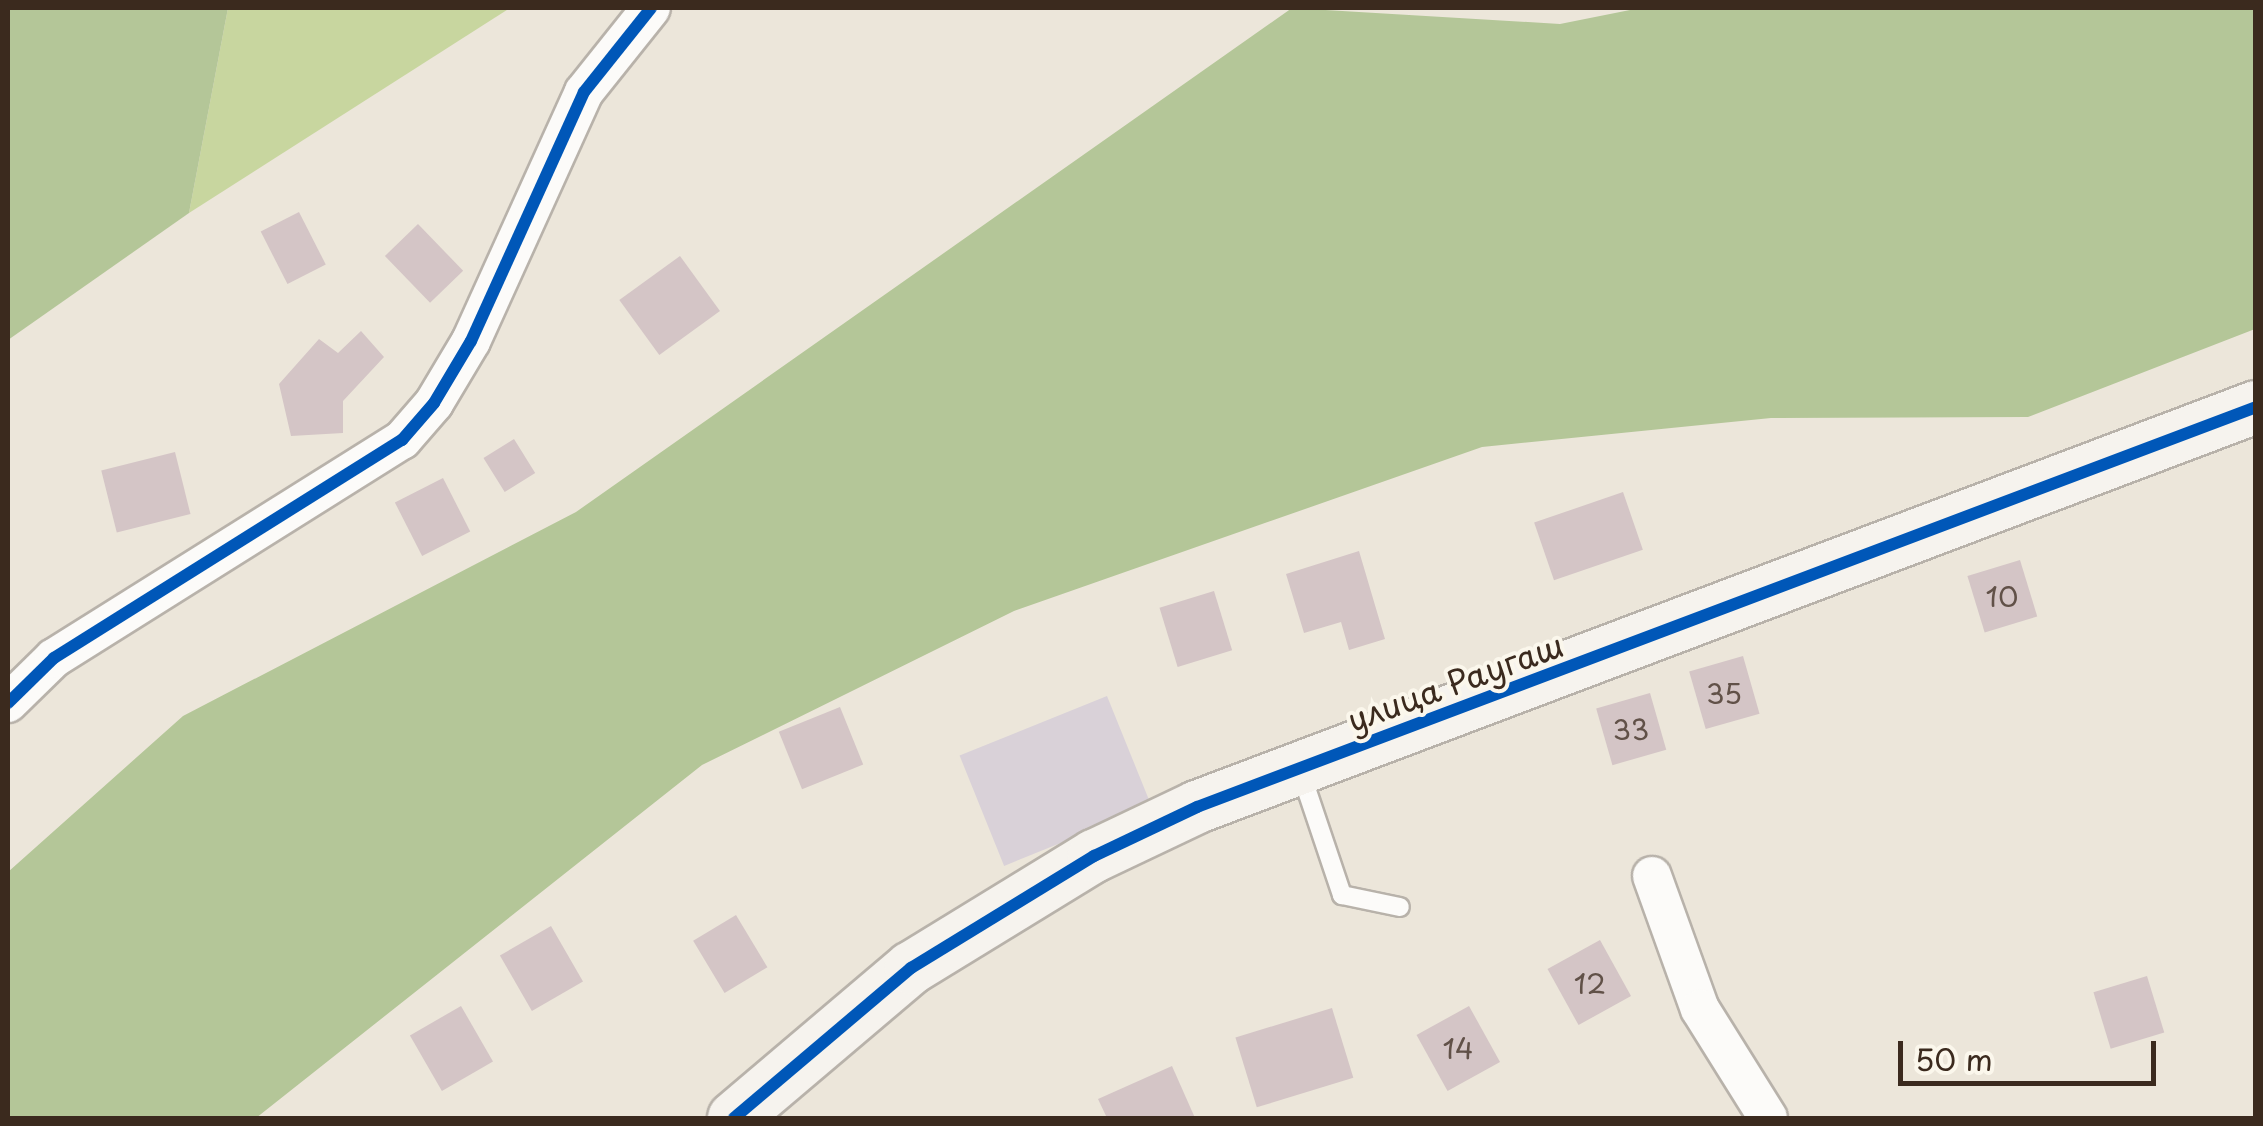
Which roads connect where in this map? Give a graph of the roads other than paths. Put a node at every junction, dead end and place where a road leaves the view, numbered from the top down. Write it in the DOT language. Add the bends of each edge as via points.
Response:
graph roads {
  1 [pos="651,8"];
  2 [pos="2256,408"];
  3 [pos="8,704"];
  4 [pos="1299,768"];
  5 [pos="1652,876"];
  6 [pos="1400,907"];
  7 [pos="734,1118"];
  8 [pos="1768,1118"];
  1 -- 3 [label="street" via="584,92 471,341 434,403 402,440 54,658"];
  2 -- 4 [label="street, улица Раугаш"];
  4 -- 6 [label="lane" via="1342,895"];
  4 -- 7 [label="street, улица Раугаш" via="1094,856 996,914 911,968"];
  5 -- 8 [label="street" via="1700,1009"];
}
